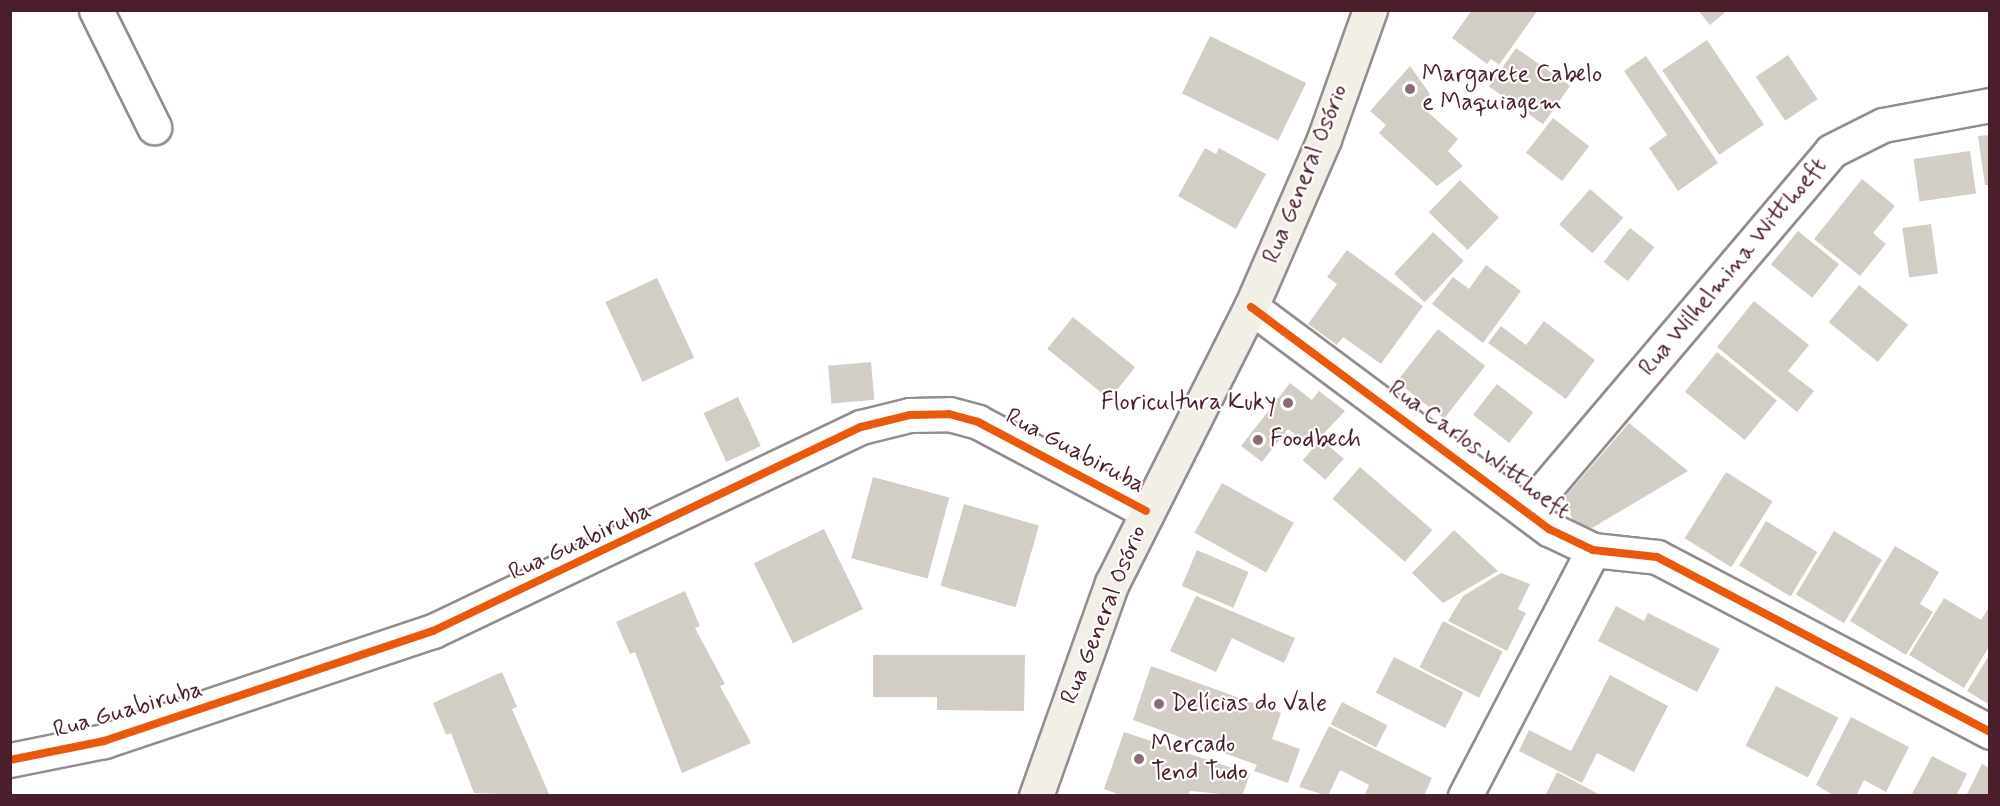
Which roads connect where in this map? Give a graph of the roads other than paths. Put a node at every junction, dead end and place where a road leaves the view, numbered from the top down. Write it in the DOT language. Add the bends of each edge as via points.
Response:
graph roads {
  1 [pos="96,10"];
  2 [pos="1370,10"];
  3 [pos="1989,105"];
  4 [pos="154,127"];
  5 [pos="1251,307"];
  6 [pos="1527,510"];
  7 [pos="1146,511"];
  8 [pos="1593,550"];
  9 [pos="1989,732"];
  10 [pos="10,760"];
  11 [pos="1036,795"];
  12 [pos="1465,795"];
  1 -- 4 [label="street"];
  2 -- 5 [label="main road, Rua General Osório" via="1324,139"];
  3 -- 6 [label="street, Rua Wilhelmina Witthoeft" via="1882,125 1831,151"];
  5 -- 6 [label="street, Rua Carlos Witthoeft"];
  5 -- 7 [label="main road, Rua General Osório"];
  6 -- 8 [label="street, Rua Carlos Witthoeft" via="1549,529"];
  7 -- 10 [label="street, Rua Guabiruba" via="978,422 949,414 910,415 861,427 433,631 104,741"];
  7 -- 11 [label="main road, Rua General Osório" via="1112,583"];
  8 -- 9 [label="street, Rua Carlos Witthoeft" via="1657,557"];
  8 -- 12 [label="street"];
}
